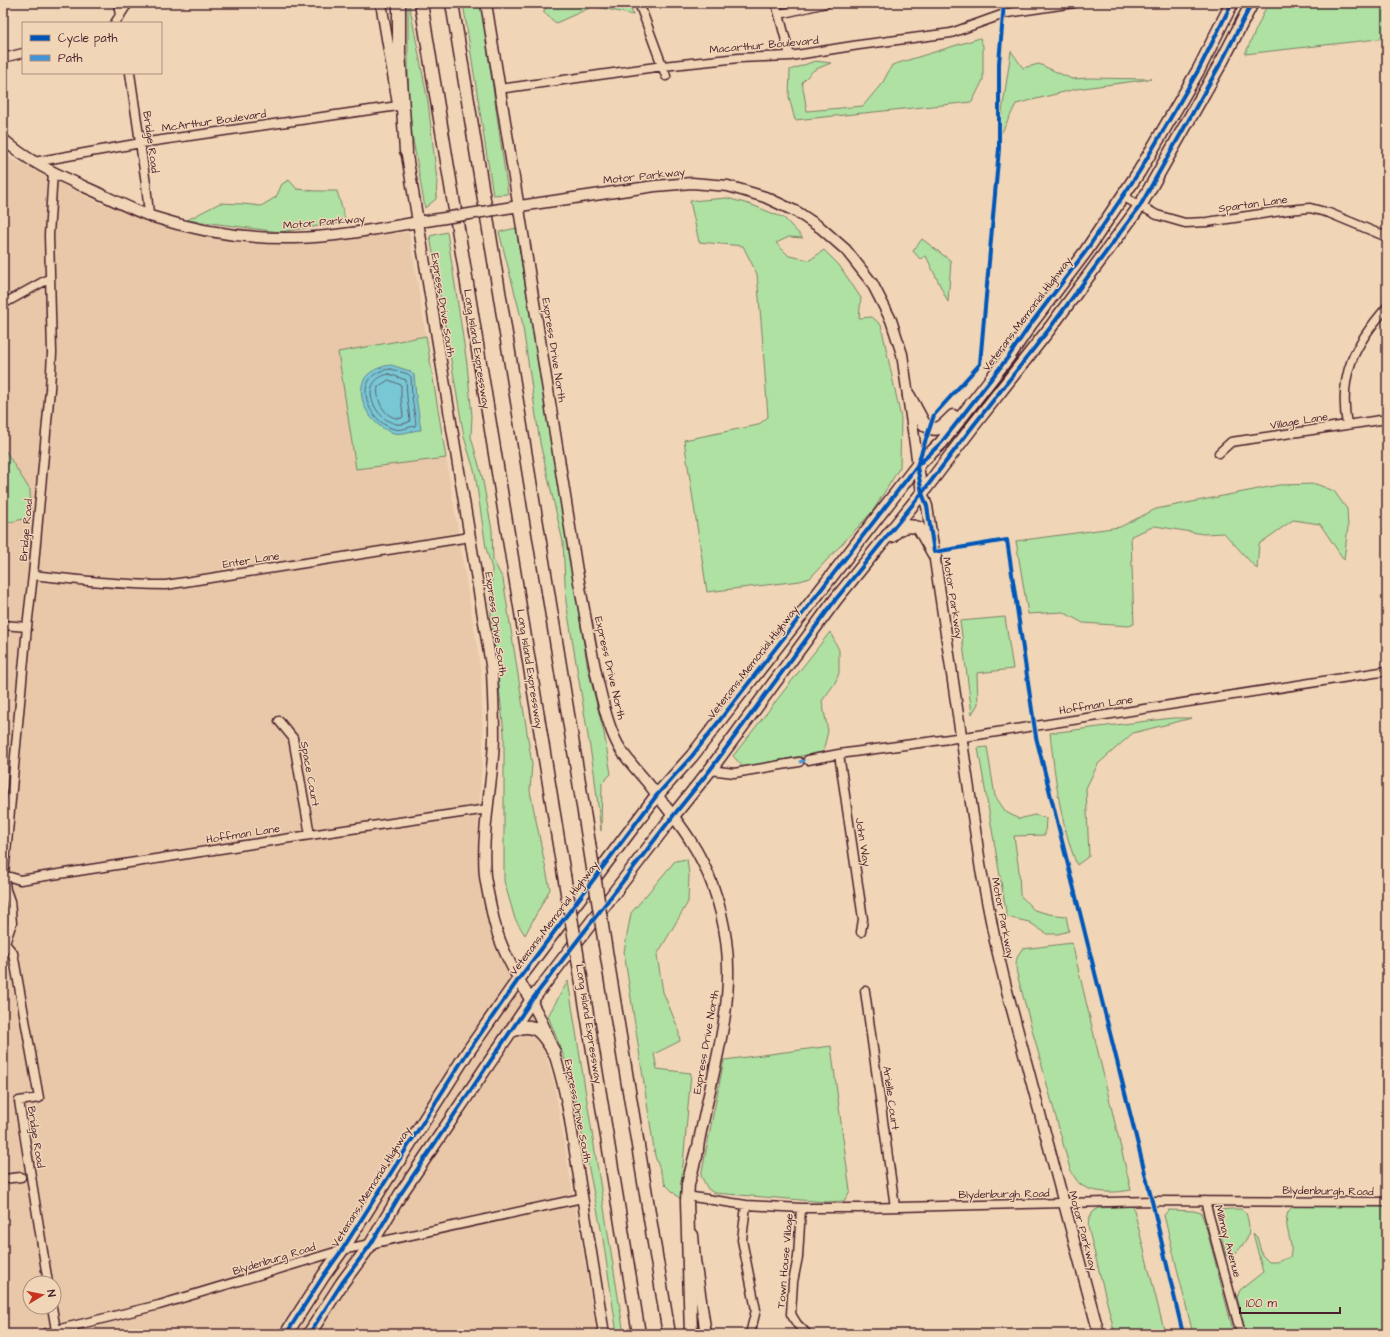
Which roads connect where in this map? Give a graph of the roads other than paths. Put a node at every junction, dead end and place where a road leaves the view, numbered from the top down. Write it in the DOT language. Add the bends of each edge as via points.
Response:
graph roads {
  1 [pos="118,3"];
  2 [pos="130,3"];
  3 [pos="381,3"];
  4 [pos="399,3"];
  5 [pos="421,3"];
  6 [pos="452,3"];
  7 [pos="486,3"];
  8 [pos="639,3"];
  9 [pos="776,3"];
  10 [pos="826,3"];
  11 [pos="1074,3"];
  12 [pos="1232,3"];
  13 [pos="1245,3"];
  14 [pos="1252,3"];
  15 [pos="780,14"];
  16 [pos="121,19"];
  17 [pos="22,53"];
  18 [pos="790,56"];
  19 [pos="3,58"];
  20 [pos="1222,61"];
  21 [pos="663,66"];
  22 [pos="130,74"];
  23 [pos="666,76"];
  24 [pos="499,89"];
  25 [pos="398,106"];
  26 [pos="3,139"];
  27 [pos="141,143"];
  28 [pos="406,151"];
  29 [pos="34,162"];
  30 [pos="53,172"];
  31 [pos="1122,196"];
  32 [pos="516,206"];
  33 [pos="1140,206"];
  34 [pos="149,215"];
  35 [pos="422,221"];
  36 [pos="1387,237"];
  37 [pos="50,278"];
  38 [pos="3,304"];
  39 [pos="1387,307"];
  40 [pos="991,378"];
  41 [pos="909,396"];
  42 [pos="1387,419"];
  43 [pos="1347,425"];
  44 [pos="1219,454"];
  45 [pos="917,466"];
  46 [pos="922,493"];
  47 [pos="470,537"];
  48 [pos="935,556"];
  49 [pos="857,573"];
  50 [pos="33,575"];
  51 [pos="3,625"];
  52 [pos="27,627"];
  53 [pos="1387,671"];
  54 [pos="279,721"];
  55 [pos="962,737"];
  56 [pos="839,754"];
  57 [pos="808,760"];
  58 [pos="799,762"];
  59 [pos="710,770"];
  60 [pos="657,796"];
  61 [pos="488,809"];
  62 [pos="673,816"];
  63 [pos="310,835"];
  64 [pos="4,875"];
  65 [pos="4,891"];
  66 [pos="861,932"];
  67 [pos="4,942"];
  68 [pos="518,980"];
  69 [pos="865,991"];
  70 [pos="531,1001"];
  71 [pos="510,1032"];
  72 [pos="554,1052"];
  73 [pos="697,1150"];
  74 [pos="21,1177"];
  75 [pos="3,1179"];
  76 [pos="693,1197"];
  77 [pos="582,1198"];
  78 [pos="1205,1201"];
  79 [pos="1387,1202"];
  80 [pos="1064,1203"];
  81 [pos="746,1205"];
  82 [pos="895,1207"];
  83 [pos="801,1208"];
  84 [pos="371,1244"];
  85 [pos="342,1250"];
  86 [pos="47,1275"];
  87 [pos="53,1315"];
  88 [pos="56,1330"];
  89 [pos="44,1334"];
  90 [pos="286,1334"];
  91 [pos="309,1334"];
  92 [pos="604,1334"];
  93 [pos="639,1334"];
  94 [pos="669,1334"];
  95 [pos="691,1334"];
  96 [pos="706,1334"];
  97 [pos="750,1334"];
  98 [pos="807,1334"];
  99 [pos="1099,1334"];
  100 [pos="1241,1334"];
  1 -- 16 [label="street"];
  2 -- 16 [label="street" via="126,6"];
  3 -- 25 [label="main road, Express Drive South"];
  4 -- 28 [label="highway" via="399,60"];
  5 -- 93 [label="highway, Long Island Expressway, bridge"];
  6 -- 94 [label="highway, bridge"];
  7 -- 24 [label="main road, Express Drive North"];
  8 -- 21 [label="street"];
  9 -- 15 [label="street"];
  10 -- 15 [label="street"];
  11 -- 18 [label="street, Macarthur Boulevard" via="1007,12 951,33"];
  12 -- 31 [label="highway, Veterans Memorial Highway" via="1199,69 1154,148"];
  13 -- 20 [label="highway"];
  14 -- 20 [label="highway"];
  15 -- 18 [label="street"];
  17 -- 19 [label="street"];
  18 -- 21 [label="street, Macarthur Boulevard" via="739,58"];
  20 -- 33 [label="highway"];
  21 -- 23 [label="street"];
  21 -- 24 [label="street, Macarthur Boulevard"];
  22 -- 27 [label="street, Bridge Road"];
  24 -- 32 [label="main road, Express Drive North"];
  25 -- 27 [label="street, McArthur Boulevard"];
  25 -- 28 [label="main road, Express Drive South"];
  26 -- 29 [label="main road, Motor Parkway"];
  27 -- 29 [label="street, McArthur Boulevard"];
  27 -- 34 [label="street, Bridge Road"];
  28 -- 35 [label="main road, Express Drive South"];
  29 -- 30 [label="main road, Motor Parkway"];
  30 -- 34 [label="main road, Motor Parkway"];
  30 -- 37 [label="street, Bridge Road"];
  31 -- 33 [label="street, Spartan Lane"];
  31 -- 40 [label="highway, Veterans Memorial Highway" via="1086,250"];
  32 -- 35 [label="main road, Motor Parkway, bridge"];
  32 -- 41 [label="main road, Motor Parkway" via="692,183 728,186 765,197 797,212 821,228 846,250 872,283 891,320 902,354"];
  32 -- 60 [label="main road, Express Drive North" via="577,571 604,705 618,744"];
  33 -- 36 [label="street, Spartan Lane" via="1157,215 1185,223 1310,208 1329,212"];
  33 -- 46 [label="highway" via="1050,328"];
  34 -- 35 [label="main road, Motor Parkway" via="204,230 264,238 328,235"];
  35 -- 47 [label="main road, Express Drive South"];
  37 -- 38 [label="street"];
  37 -- 50 [label="street, Bridge Road" via="50,389"];
  39 -- 43 [label="street" via="1353,356 1346,377 1344,395"];
  40 -- 41 [label="highway" via="939,429 924,424"];
  40 -- 45 [label="highway, Veterans Memorial Highway" via="941,443"];
  41 -- 45 [label="main road, Motor Parkway"];
  42 -- 43 [label="street, Village Lane"];
  43 -- 44 [label="street, Village Lane" via="1231,442"];
  45 -- 46 [label="main road, Motor Parkway"];
  45 -- 60 [label="highway, Veterans Memorial Highway" via="692,756"];
  46 -- 48 [label="main road, Motor Parkway" via="927,506"];
  46 -- 49 [label="highway"];
  47 -- 50 [label="street, Enter Lane" via="166,585"];
  47 -- 61 [label="main road, Express Drive South" via="492,671 494,738"];
  48 -- 49 [label="highway" via="919,528 905,526 898,530"];
  48 -- 55 [label="main road, Motor Parkway"];
  49 -- 59 [label="highway"];
  50 -- 52 [label="street, Bridge Road"];
  51 -- 52 [label="street"];
  52 -- 64 [label="street, Bridge Road"];
  53 -- 55 [label="street, Hoffman Lane"];
  54 -- 63 [label="street, Space Court" via="293,738"];
  55 -- 56 [label="street, Hoffman Lane"];
  55 -- 80 [label="main road, Motor Parkway" via="981,870 995,942"];
  56 -- 57 [label="street, Hoffman Lane"];
  56 -- 66 [label="street, John Way" via="863,919"];
  58 -- 59 [label="street" via="734,773"];
  59 -- 62 [label="highway"];
  60 -- 62 [label="main road, Express Drive North"];
  60 -- 68 [label="highway, Veterans Memorial Highway"];
  61 -- 63 [label="street, Hoffman Lane"];
  61 -- 68 [label="main road, Express Drive South" via="485,877 494,921"];
  62 -- 70 [label="highway"];
  62 -- 73 [label="main road, Express Drive North" via="697,851 712,882 722,917 727,954 727,993 723,1027"];
  63 -- 64 [label="street, Hoffman Lane" via="20,880"];
  64 -- 65 [label="street, Bridge Road"];
  65 -- 67 [label="street, Bridge Road" via="10,901 12,923"];
  67 -- 86 [label="street, Bridge Road" via="13,953 38,1098 19,1101"];
  68 -- 70 [label="main road, Express Drive South"];
  68 -- 85 [label="highway, Veterans Memorial Highway" via="465,1054"];
  69 -- 82 [label="street, Arielle Court"];
  70 -- 71 [label="highway"];
  70 -- 72 [label="main road, Express Drive South"];
  71 -- 72 [label="highway" via="520,1027 532,1027 542,1033"];
  71 -- 84 [label="highway" via="400,1195"];
  72 -- 77 [label="main road, Express Drive South" via="565,1094"];
  73 -- 76 [label="main road, Express Drive North"];
  73 -- 95 [label="highway" via="688,1184 687,1200"];
  74 -- 75 [label="street"];
  76 -- 81 [label="street, Blydenburgh Road"];
  76 -- 96 [label="main road, Express Drive North" via="695,1252"];
  77 -- 84 [label="street, Blydenburg Road"];
  77 -- 92 [label="main road, Express Drive South"];
  78 -- 79 [label="street, Blydenburgh Road"];
  78 -- 80 [label="street, Blydenburgh Road"];
  78 -- 100 [label="street, Millmay Avenue"];
  80 -- 82 [label="street, Blydenburgh Road"];
  80 -- 99 [label="main road, Motor Parkway"];
  81 -- 83 [label="street, Blydenburgh Road"];
  81 -- 97 [label="street" via="742,1240 756,1310"];
  82 -- 83 [label="street, Blydenburgh Road"];
  83 -- 98 [label="street, Town House Village" via="791,1314 796,1324"];
  84 -- 85 [label="street, Blydenburg Road"];
  84 -- 91 [label="highway"];
  85 -- 88 [label="street, Blydenburg Road" via="159,1305"];
  85 -- 90 [label="highway, Veterans Memorial Highway"];
  87 -- 88 [label="street"];
  88 -- 89 [label="street, Blydenburg Road"];
}
